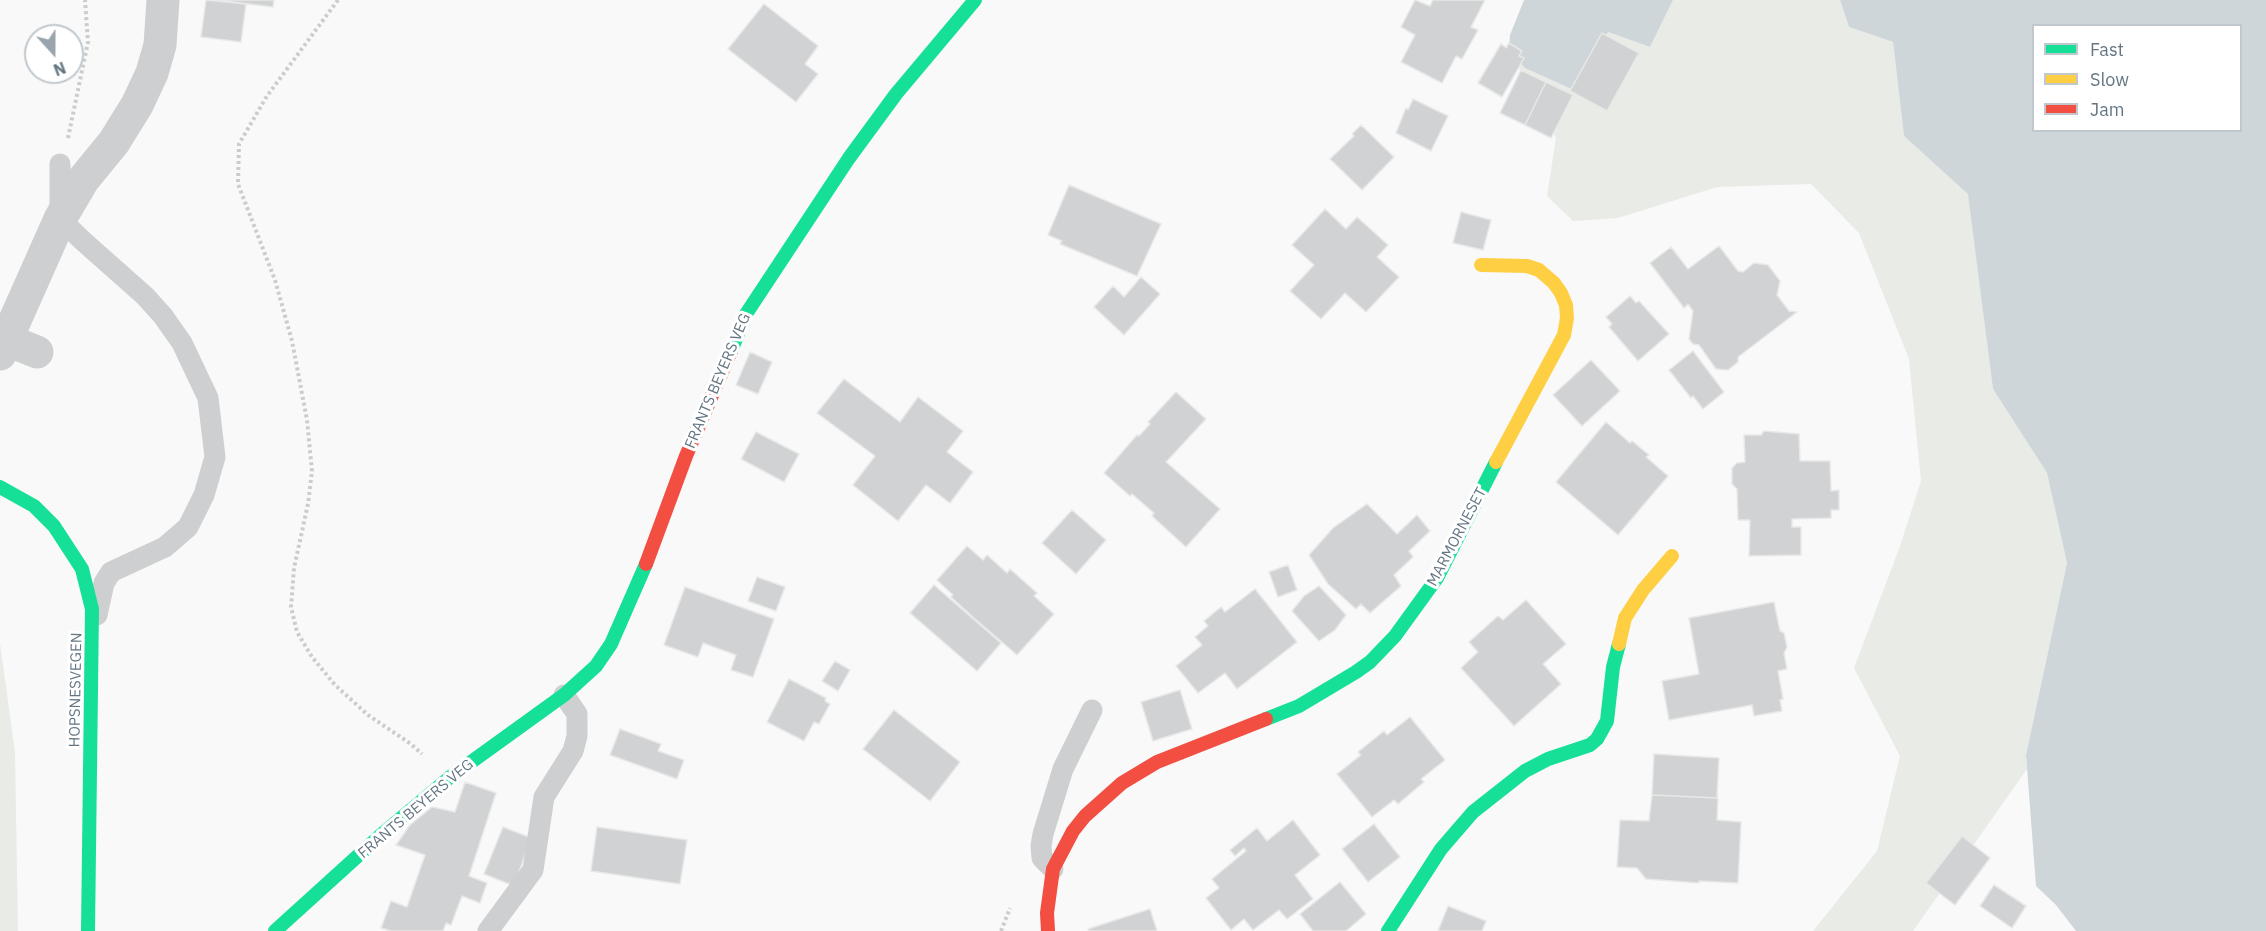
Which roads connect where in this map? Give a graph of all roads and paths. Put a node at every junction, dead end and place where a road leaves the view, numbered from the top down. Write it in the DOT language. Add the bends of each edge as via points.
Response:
graph roads {
  1 [pos="85,0"];
  2 [pos="163,0"];
  3 [pos="338,0"];
  4 [pos="975,0"];
  5 [pos="60,164"];
  6 [pos="60,219"];
  7 [pos="1482,265"];
  8 [pos="3,347"];
  9 [pos="37,352"];
  10 [pos="0,487"];
  11 [pos="1672,556"];
  12 [pos="93,633"];
  13 [pos="564,695"];
  14 [pos="1092,710"];
  15 [pos="449,778"];
  16 [pos="1053,869"];
  17 [pos="88,931"];
  18 [pos="275,931"];
  19 [pos="488,931"];
  20 [pos="1048,931"];
  21 [pos="1388,931"];
  1 -- 5 [label="path" via="88,42"];
  2 -- 6 [label="street" via="160,45 137,105"];
  3 -- 15 [label="path" via="267,96 238,144 238,184 275,280 307,420 312,471 291,607 297,632 335,685"];
  4 -- 13 [label="street, FRANTS BEYERS VEG" via="896,94 849,158 746,314 686,456 642,575 610,644 596,666"];
  5 -- 6 [label="lane"];
  6 -- 8 [label="street"];
  6 -- 12 [label="lane" via="145,296 182,344 208,398 215,457 204,495 188,527 165,547 111,572 104,583"];
  7 -- 16 [label="street, MARMORNESET" via="1539,270 1561,293 1567,318 1564,334 1437,578 1395,636 1356,672 1299,706 1157,762 1122,783 1085,816"];
  8 -- 9 [label="street"];
  10 -- 12 [label="street, HOPSNESVEGEN" via="33,506 54,526 77,560 92,609"];
  11 -- 21 [label="street" via="1625,618 1606,721 1597,739 1524,771 1473,812 1441,849"];
  12 -- 17 [label="street, HOPSNESVEGEN"];
  13 -- 15 [label="street, FRANTS BEYERS VEG"];
  13 -- 19 [label="lane" via="577,714 578,736 544,797 532,870"];
  14 -- 16 [label="lane" via="1063,769 1043,834 1042,858"];
  15 -- 18 [label="street, FRANTS BEYERS VEG"];
  16 -- 20 [label="street, MARMORNESET"];
}
